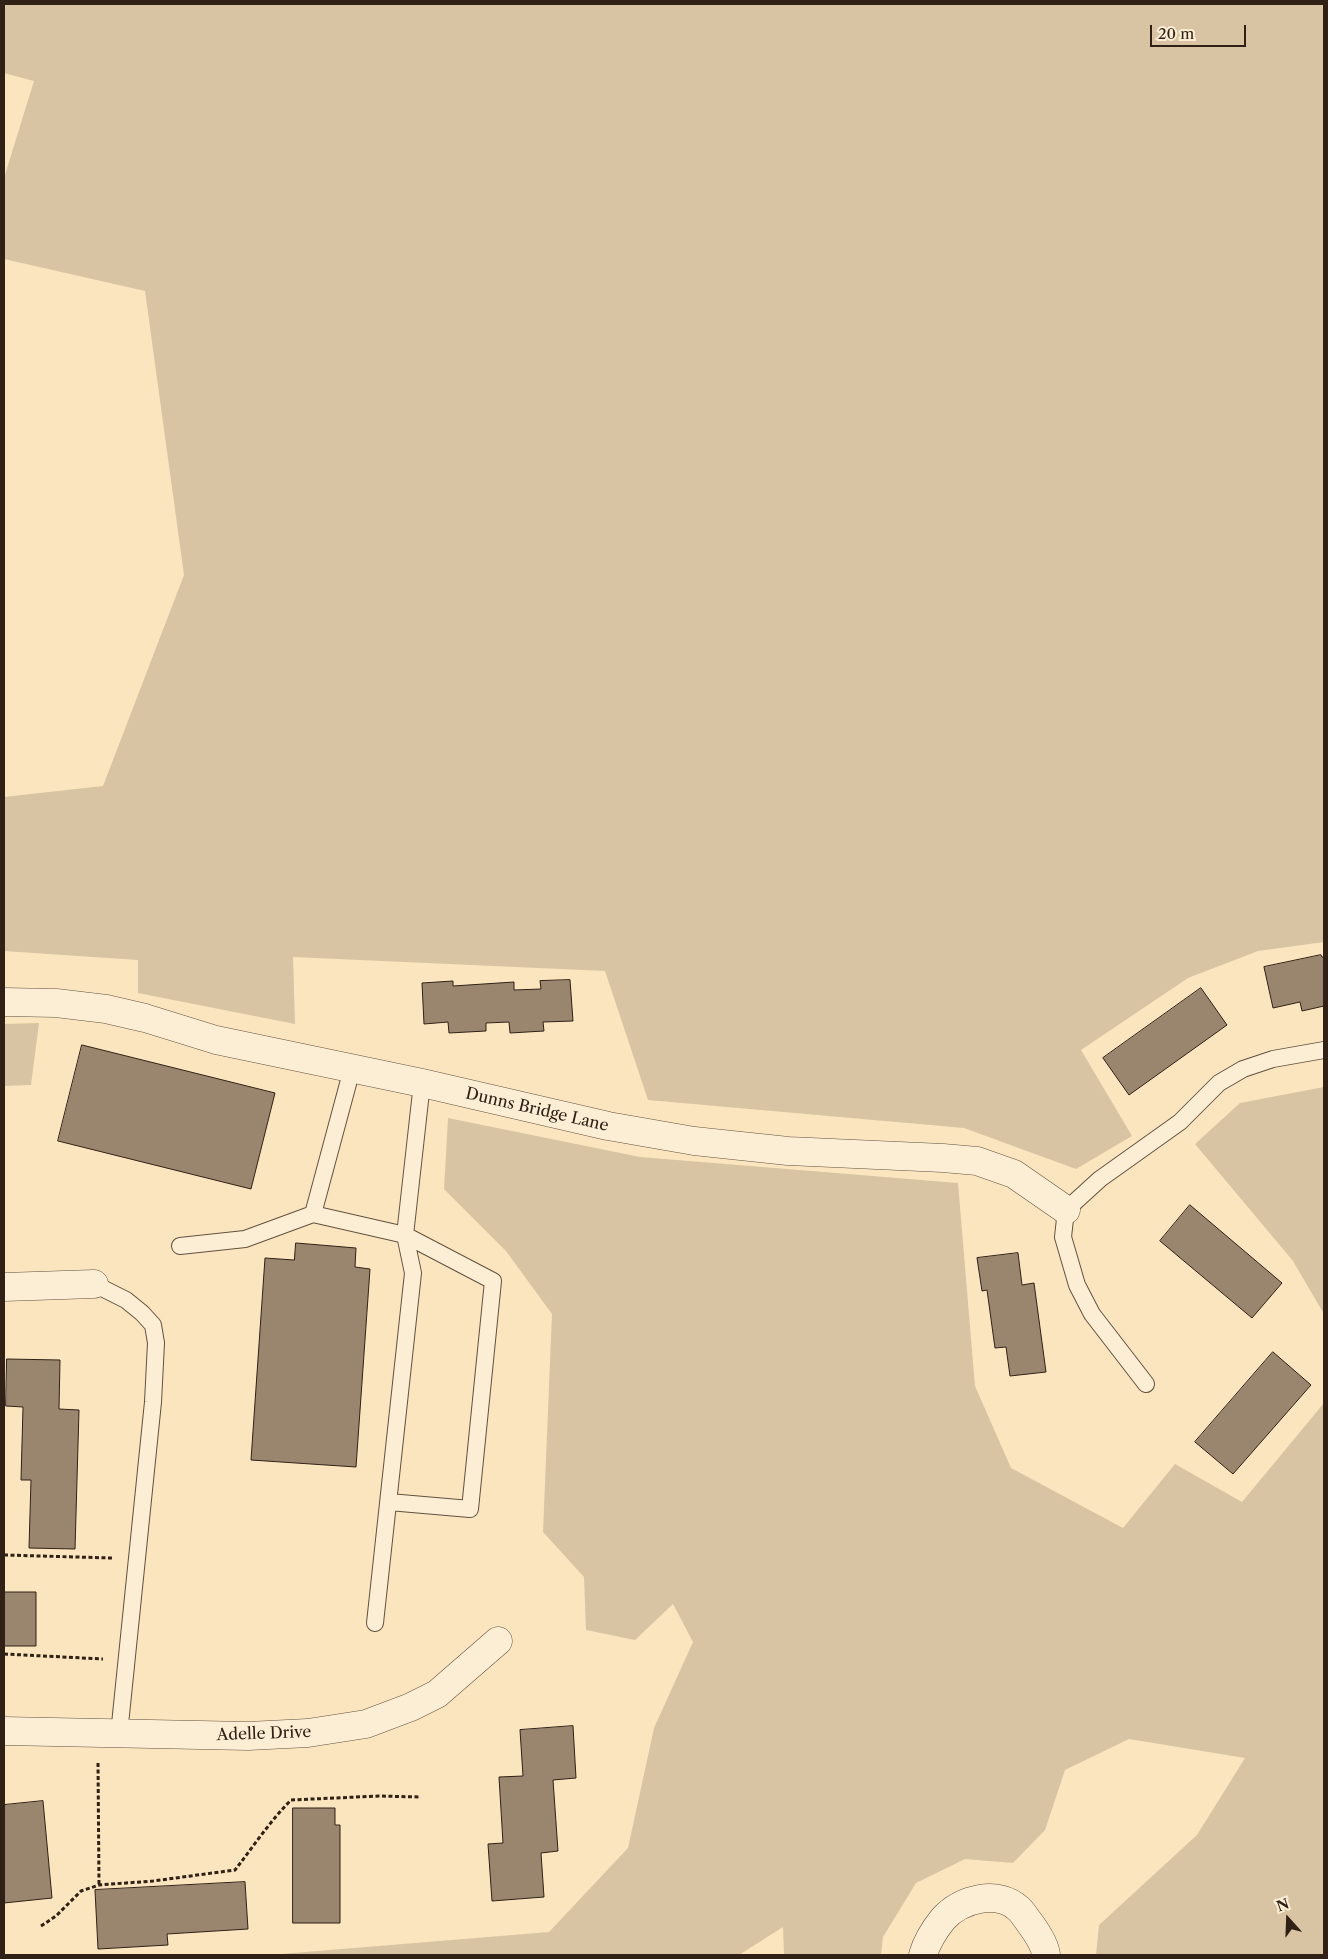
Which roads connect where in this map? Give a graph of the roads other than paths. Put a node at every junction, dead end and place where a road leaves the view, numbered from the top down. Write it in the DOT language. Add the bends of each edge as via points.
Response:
graph roads {
  1 [pos="4,1002"];
  2 [pos="1324,1050"];
  3 [pos="352,1069"];
  4 [pos="422,1083"];
  5 [pos="1066,1210"];
  6 [pos="313,1214"];
  7 [pos="405,1236"];
  8 [pos="180,1246"];
  9 [pos="94,1284"];
  10 [pos="4,1288"];
  11 [pos="1146,1384"];
  12 [pos="389,1502"];
  13 [pos="376,1623"];
  14 [pos="498,1642"];
  15 [pos="4,1731"];
  16 [pos="119,1734"];
  17 [pos="923,1955"];
  18 [pos="1046,1955"];
  1 -- 3 [label="street, Dunns Bridge Lane" via="56,1003 106,1009 216,1040"];
  2 -- 5 [label="lane" via="1243,1069 1219,1083 1180,1122 1100,1179"];
  3 -- 4 [label="street, Dunns Bridge Lane"];
  3 -- 6 [label="lane"];
  4 -- 5 [label="street, Dunns Bridge Lane" via="608,1126 694,1141 788,1151 977,1162 1014,1174"];
  4 -- 7 [label="lane"];
  5 -- 11 [label="lane" via="1063,1237 1077,1285 1092,1314"];
  6 -- 7 [label="lane"];
  6 -- 8 [label="lane" via="245,1239"];
  7 -- 12 [label="lane" via="413,1272"];
  7 -- 12 [label="lane" via="493,1281 470,1509"];
  9 -- 10 [label="street"];
  9 -- 16 [label="lane" via="126,1300 142,1313 153,1325 156,1343 153,1402"];
  12 -- 13 [label="lane"];
  14 -- 16 [label="street, Adelle Drive" via="437,1694 366,1724 308,1733 248,1736"];
  15 -- 16 [label="street, Adelle Drive"];
  17 -- 18 [label="street" via="928,1940 945,1917 970,1901 996,1897 1018,1908 1033,1927"];
}
